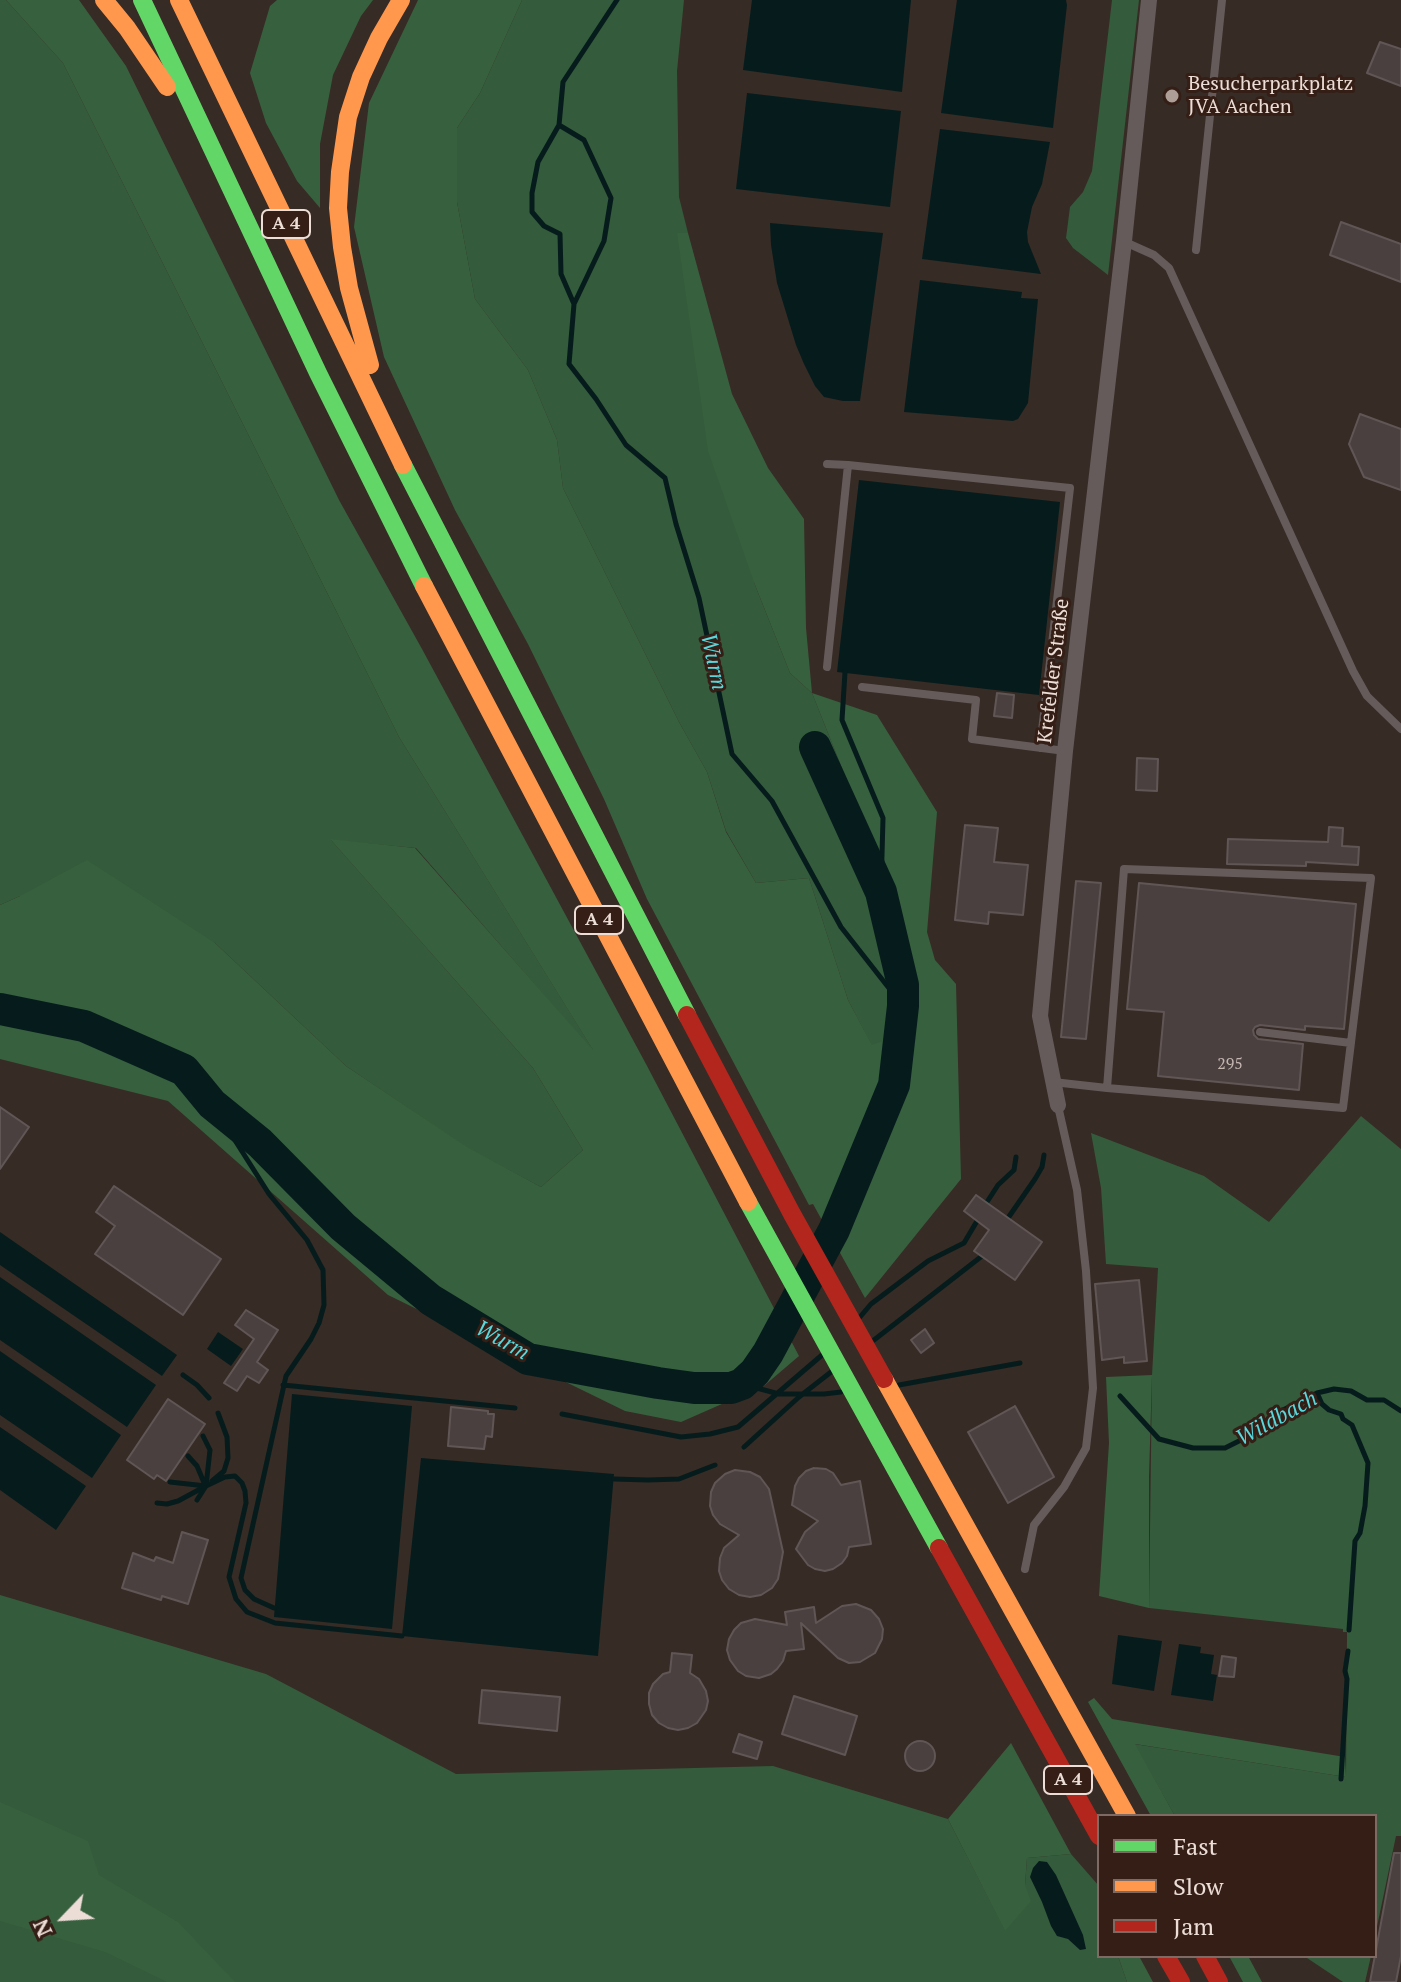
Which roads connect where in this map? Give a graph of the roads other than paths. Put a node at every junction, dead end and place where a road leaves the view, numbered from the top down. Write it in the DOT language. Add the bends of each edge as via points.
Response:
graph roads {
  1 [pos="104,0"];
  2 [pos="142,0"];
  3 [pos="179,0"];
  4 [pos="401,0"];
  5 [pos="1149,0"];
  6 [pos="1222,0"];
  7 [pos="216,159"];
  8 [pos="1124,241"];
  9 [pos="1196,250"];
  10 [pos="394,447"];
  11 [pos="827,464"];
  12 [pos="848,465"];
  13 [pos="827,667"];
  14 [pos="862,687"];
  15 [pos="1390,719"];
  16 [pos="1401,719"];
  17 [pos="1401,729"];
  18 [pos="1040,748"];
  19 [pos="1065,751"];
  20 [pos="1260,1032"];
  21 [pos="1351,1043"];
  22 [pos="1053,1082"];
  23 [pos="1107,1088"];
  24 [pos="1058,1105"];
  25 [pos="1025,1569"];
  26 [pos="1126,1814"];
  27 [pos="1097,1832"];
  28 [pos="1167,1958"];
  29 [pos="1206,1958"];
  30 [pos="1181,1982"];
  31 [pos="1219,1982"];
  1 -- 7 [label="highway"];
  2 -- 7 [label="highway, A 4"];
  3 -- 10 [label="highway, A 4"];
  4 -- 10 [label="highway" via="355,95 338,189 349,288"];
  5 -- 8 [label="street, Krefelder Straße"];
  6 -- 9 [label="lane"];
  7 -- 27 [label="highway, A 4" via="435,609 763,1230"];
  8 -- 15 [label="lane" via="1169,268 1353,671 1367,696"];
  8 -- 19 [label="street, Krefelder Straße"];
  10 -- 26 [label="highway, A 4" via="792,1214"];
  11 -- 12 [label="lane"];
  12 -- 13 [label="lane"];
  12 -- 18 [label="lane" via="1070,488"];
  14 -- 18 [label="lane" via="976,700 972,739"];
  15 -- 16 [label="lane"];
  15 -- 17 [label="lane"];
  18 -- 19 [label="lane"];
  19 -- 22 [label="street, Krefelder Straße" via="1040,1016"];
  20 -- 21 [label="lane"];
  21 -- 23 [label="lane" via="1343,1108"];
  21 -- 23 [label="lane" via="1371,878 1124,869"];
  22 -- 23 [label="lane"];
  22 -- 24 [label="street, Krefelder Straße"];
  24 -- 25 [label="lane" via="1077,1190 1093,1388 1086,1448 1034,1525"];
  28 -- 30 [label="highway"];
  29 -- 31 [label="highway"];
}
